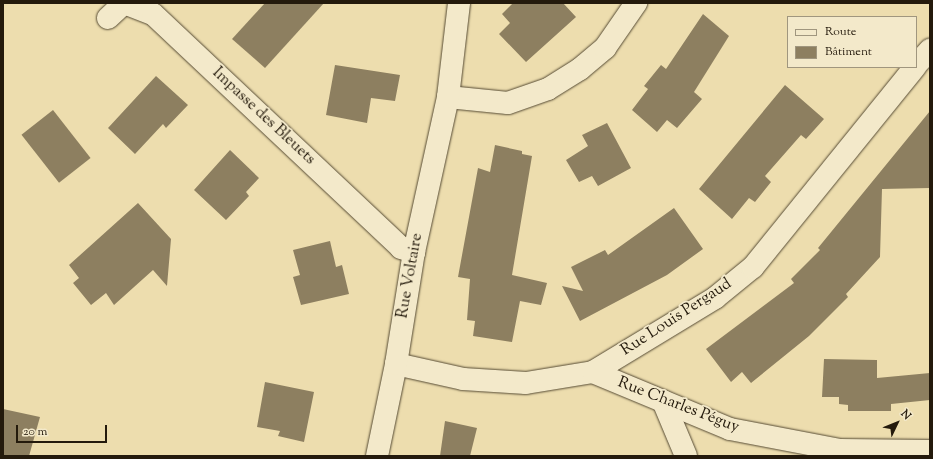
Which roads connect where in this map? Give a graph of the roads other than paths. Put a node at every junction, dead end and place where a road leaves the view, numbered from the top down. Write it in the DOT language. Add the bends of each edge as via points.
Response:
graph roads {
  1 [pos="459,3"];
  2 [pos="636,3"];
  3 [pos="108,18"];
  4 [pos="930,50"];
  5 [pos="917,64"];
  6 [pos="913,68"];
  7 [pos="448,97"];
  8 [pos="414,252"];
  9 [pos="396,364"];
  10 [pos="593,372"];
  11 [pos="663,401"];
  12 [pos="930,452"];
  13 [pos="377,456"];
  14 [pos="686,456"];
  1 -- 7 [label="street, Rue Voltaire"];
  2 -- 7 [label="street" via="604,48 580,69 548,89 508,103"];
  3 -- 8 [label="street, Impasse des Bleuets" via="124,3 153,14 401,248"];
  4 -- 5 [label="street, Rue Louis Pergaud"];
  6 -- 10 [label="street, Rue Louis Pergaud" via="753,267 715,298"];
  7 -- 8 [label="street, Rue Voltaire"];
  8 -- 9 [label="street, Rue Voltaire"];
  9 -- 10 [label="street, Rue Louis Pergaud" via="463,379 526,383"];
  9 -- 13 [label="street, Rue Voltaire"];
  10 -- 11 [label="street, Rue Charles Péguy"];
  11 -- 12 [label="street, Rue Charles Péguy" via="730,429 840,450"];
  11 -- 14 [label="street"];
}
